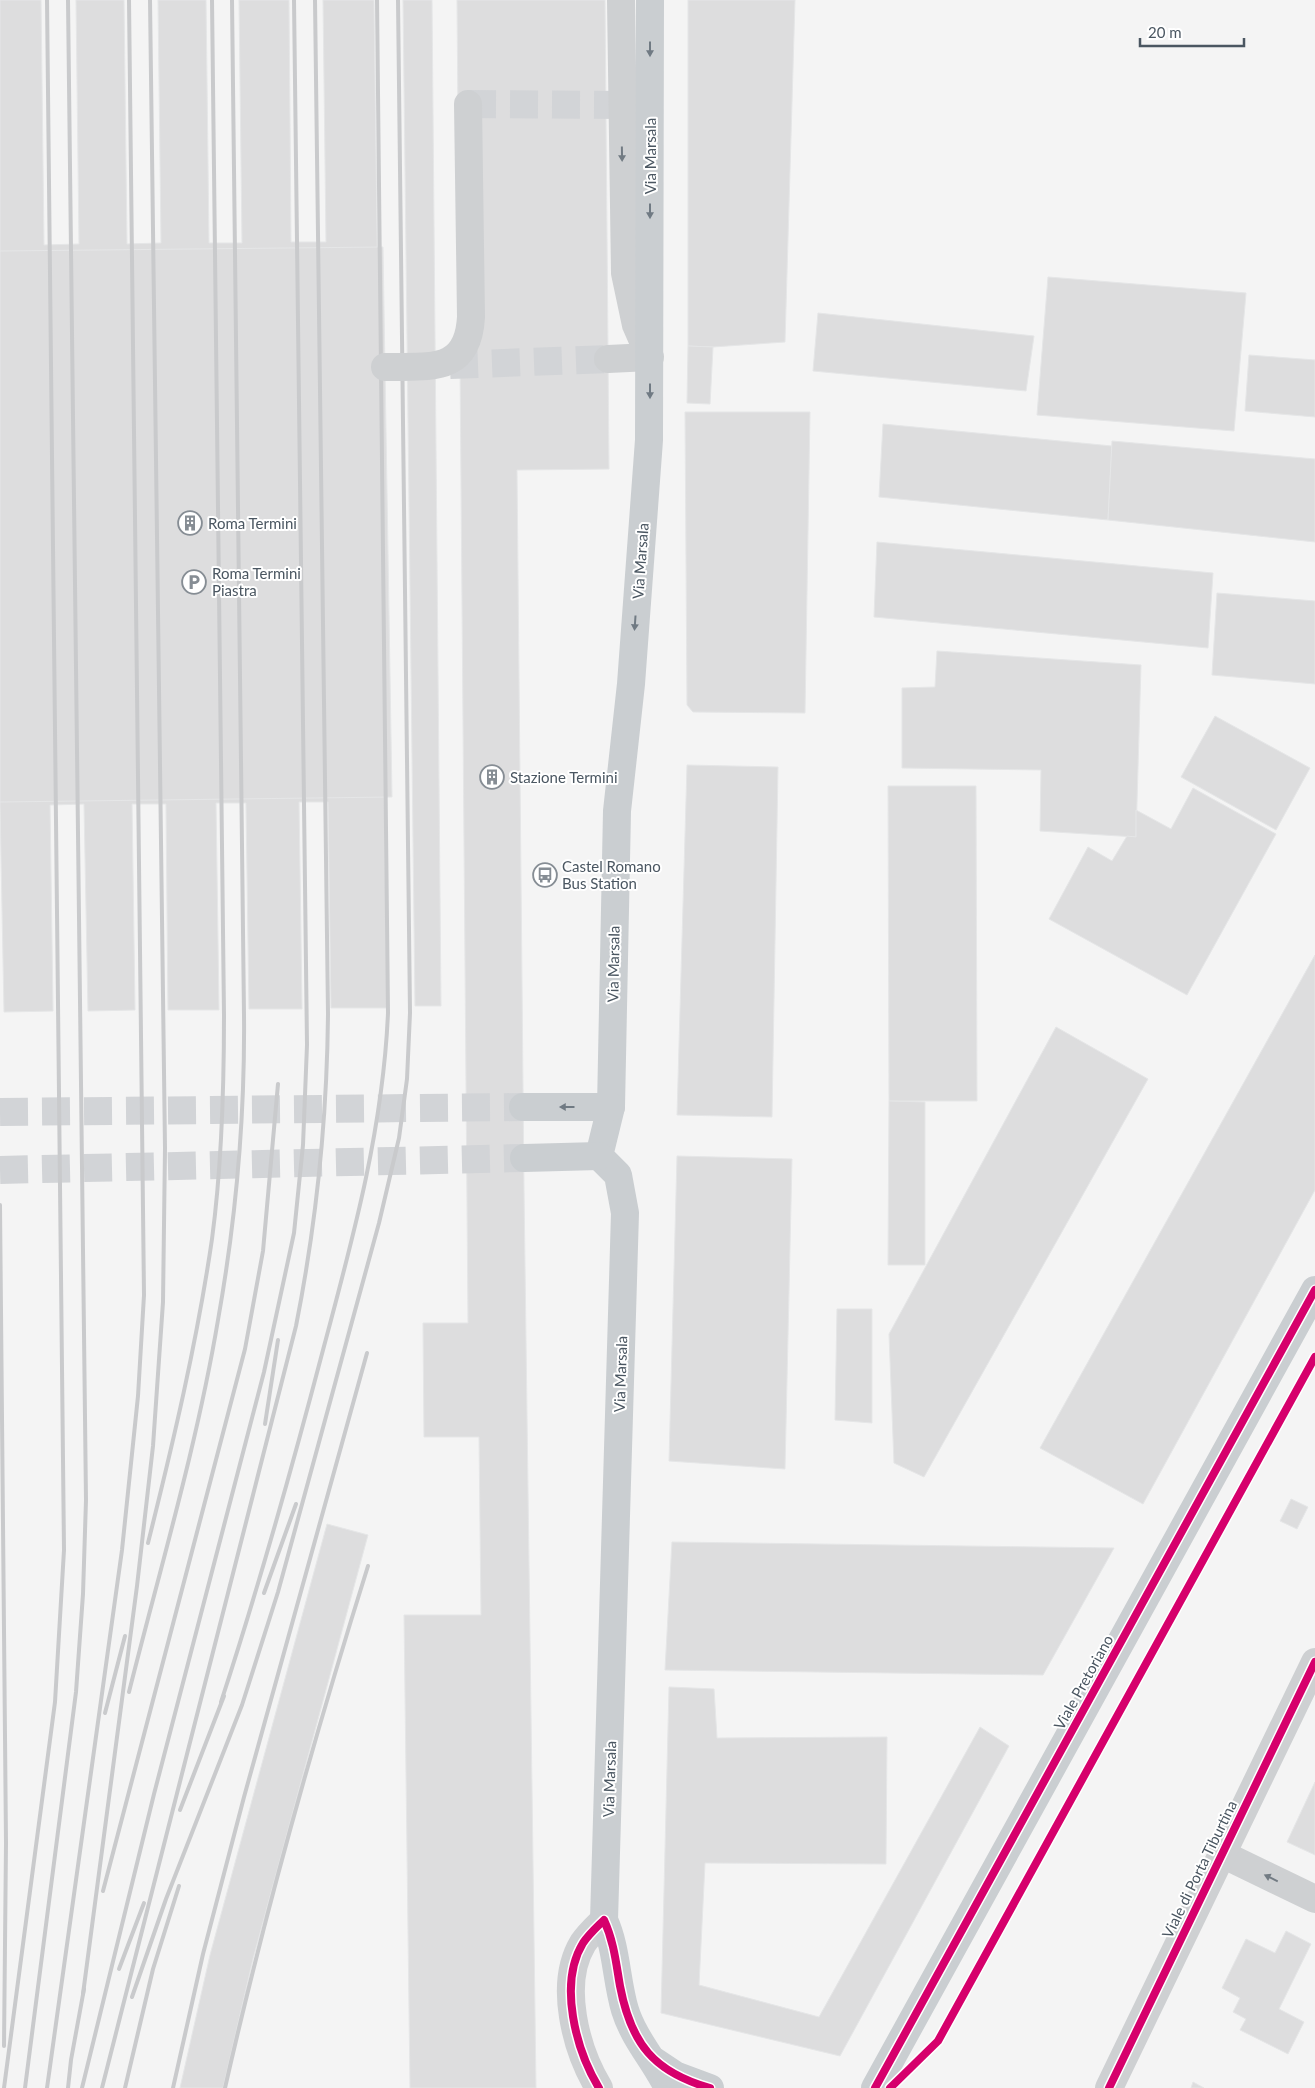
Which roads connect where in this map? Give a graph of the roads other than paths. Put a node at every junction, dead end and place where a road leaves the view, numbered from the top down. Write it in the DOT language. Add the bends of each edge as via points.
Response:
graph roads {
  1 [pos="621,0"];
  2 [pos="650,0"];
  3 [pos="468,104"];
  4 [pos="650,357"];
  5 [pos="608,359"];
  6 [pos="386,367"];
  7 [pos="523,1107"];
  8 [pos="611,1108"];
  9 [pos="599,1156"];
  10 [pos="524,1158"];
  11 [pos="1315,1290"];
  12 [pos="1315,1662"];
  13 [pos="1222,1854"];
  14 [pos="1315,1899"];
  15 [pos="604,1920"];
  16 [pos="654,2061"];
  17 [pos="599,2088"];
  18 [pos="668,2088"];
  19 [pos="710,2088"];
  20 [pos="875,2088"];
  21 [pos="1109,2088"];
  1 -- 4 [label="street, one-way" via="625,273 636,325"];
  2 -- 4 [label="main road, Via Marsala, one-way"];
  3 -- 6 [label="street, bridge" via="471,317 468,338 459,354 443,364"];
  4 -- 5 [label="street"];
  4 -- 8 [label="main road, Via Marsala, one-way" via="646,489 615,842"];
  8 -- 7 [label="main road, one-way"];
  8 -- 9 [label="main road, Via Marsala"];
  9 -- 10 [label="main road"];
  9 -- 15 [label="main road, Via Marsala" via="618,1175 625,1213"];
  11 -- 20 [label="main road, Viale Pretoriano"];
  12 -- 13 [label="street, Viale di Porta Tiburtina"];
  14 -- 13 [label="street, one-way"];
  13 -- 21 [label="street, Viale di Porta Tiburtina"];
  15 -- 16 [label="main road" via="617,1958 625,2010 634,2031"];
  15 -- 17 [label="street" via="579,1951 572,1984 578,2043"];
  16 -- 18 [label="main road"];
  16 -- 19 [label="main road" via="675,2075"];
}
